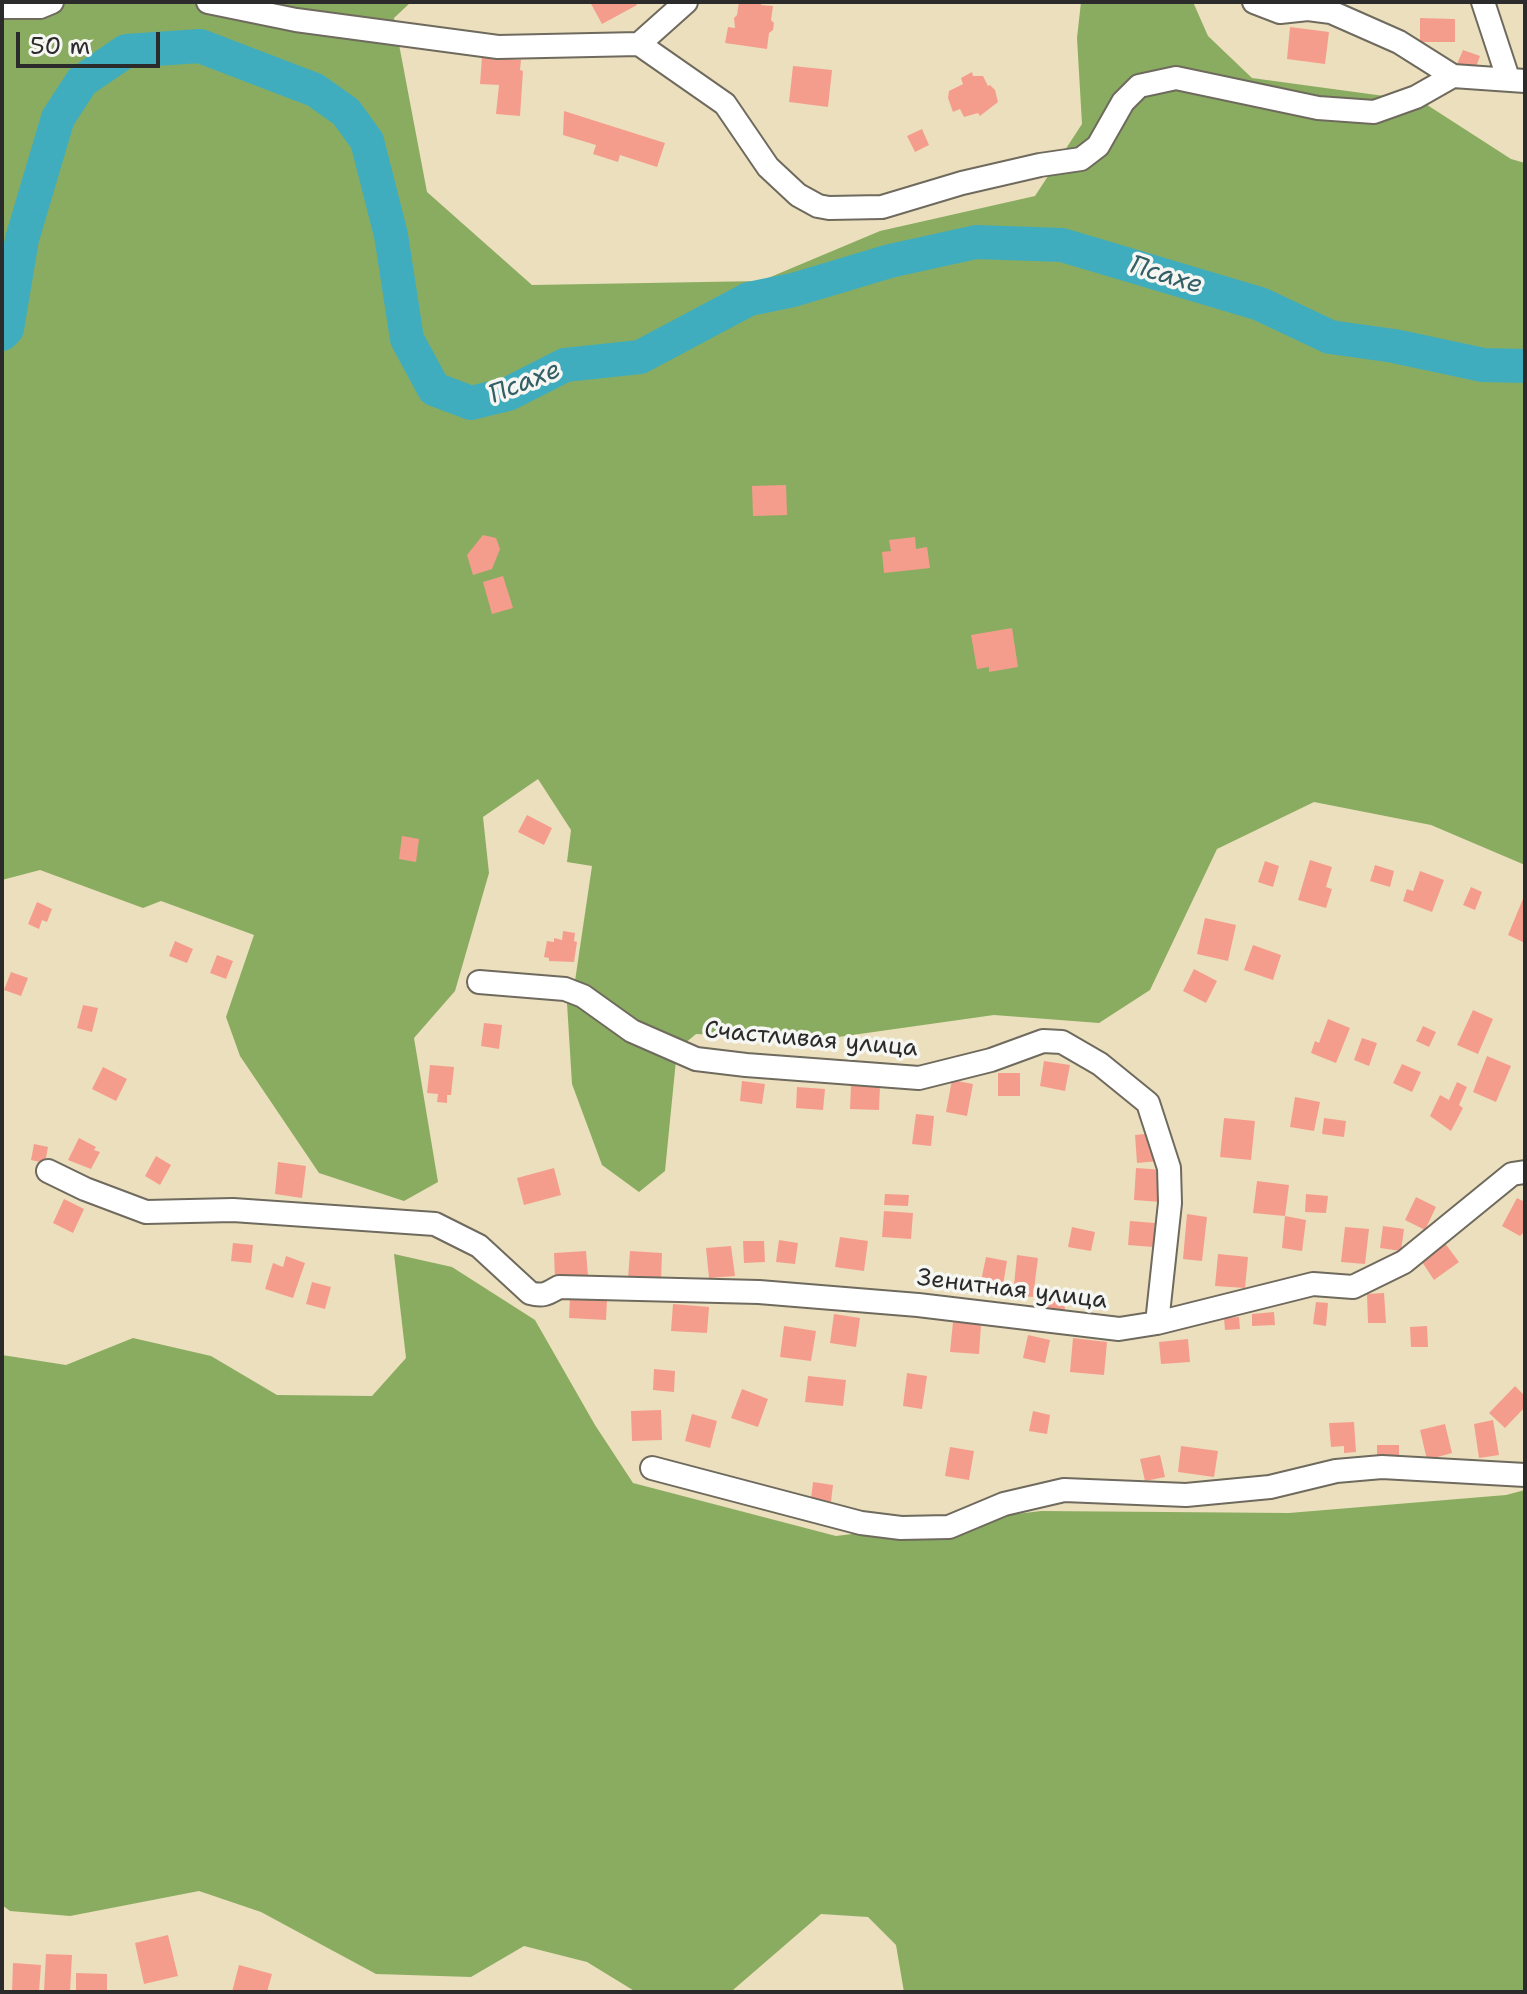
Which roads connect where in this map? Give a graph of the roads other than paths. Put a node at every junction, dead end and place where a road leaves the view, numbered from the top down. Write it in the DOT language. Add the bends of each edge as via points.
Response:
graph roads {
  1 [pos="52,2"];
  2 [pos="208,2"];
  3 [pos="686,2"];
  4 [pos="1254,2"];
  5 [pos="1483,2"];
  6 [pos="2,7"];
  7 [pos="639,44"];
  8 [pos="1453,76"];
  9 [pos="1517,79"];
  10 [pos="479,982"];
  11 [pos="48,1171"];
  12 [pos="1525,1172"];
  13 [pos="1157,1323"];
  14 [pos="652,1468"];
  15 [pos="1525,1475"];
  1 -- 6 [label="street"];
  2 -- 7 [label="street" via="296,20 498,47"];
  3 -- 7 [label="street"];
  4 -- 8 [label="street" via="1280,12 1331,12 1399,42"];
  5 -- 9 [label="street"];
  7 -- 8 [label="street" via="725,104 768,167 798,195 829,208 882,207 962,183 1081,159 1098,146 1123,102 1139,86 1176,78 1318,108 1374,112"];
  8 -- 9 [label="street"];
  10 -- 13 [label="street, Счастливая улица" via="565,989 632,1031 696,1059 746,1065 919,1078 1043,1041 1062,1042 1100,1064 1148,1103 1169,1168"];
  11 -- 13 [label="street, Зенитная улица" via="146,1212 233,1210 435,1224 479,1246 530,1293 539,1295 559,1287 759,1292 1119,1329"];
  12 -- 13 [label="street, Зенитная улица" via="1512,1174 1404,1262 1353,1287 1313,1284"];
  14 -- 15 [label="street" via="861,1523 901,1528 949,1527 1004,1504 1064,1490 1186,1495 1382,1467"];
}
